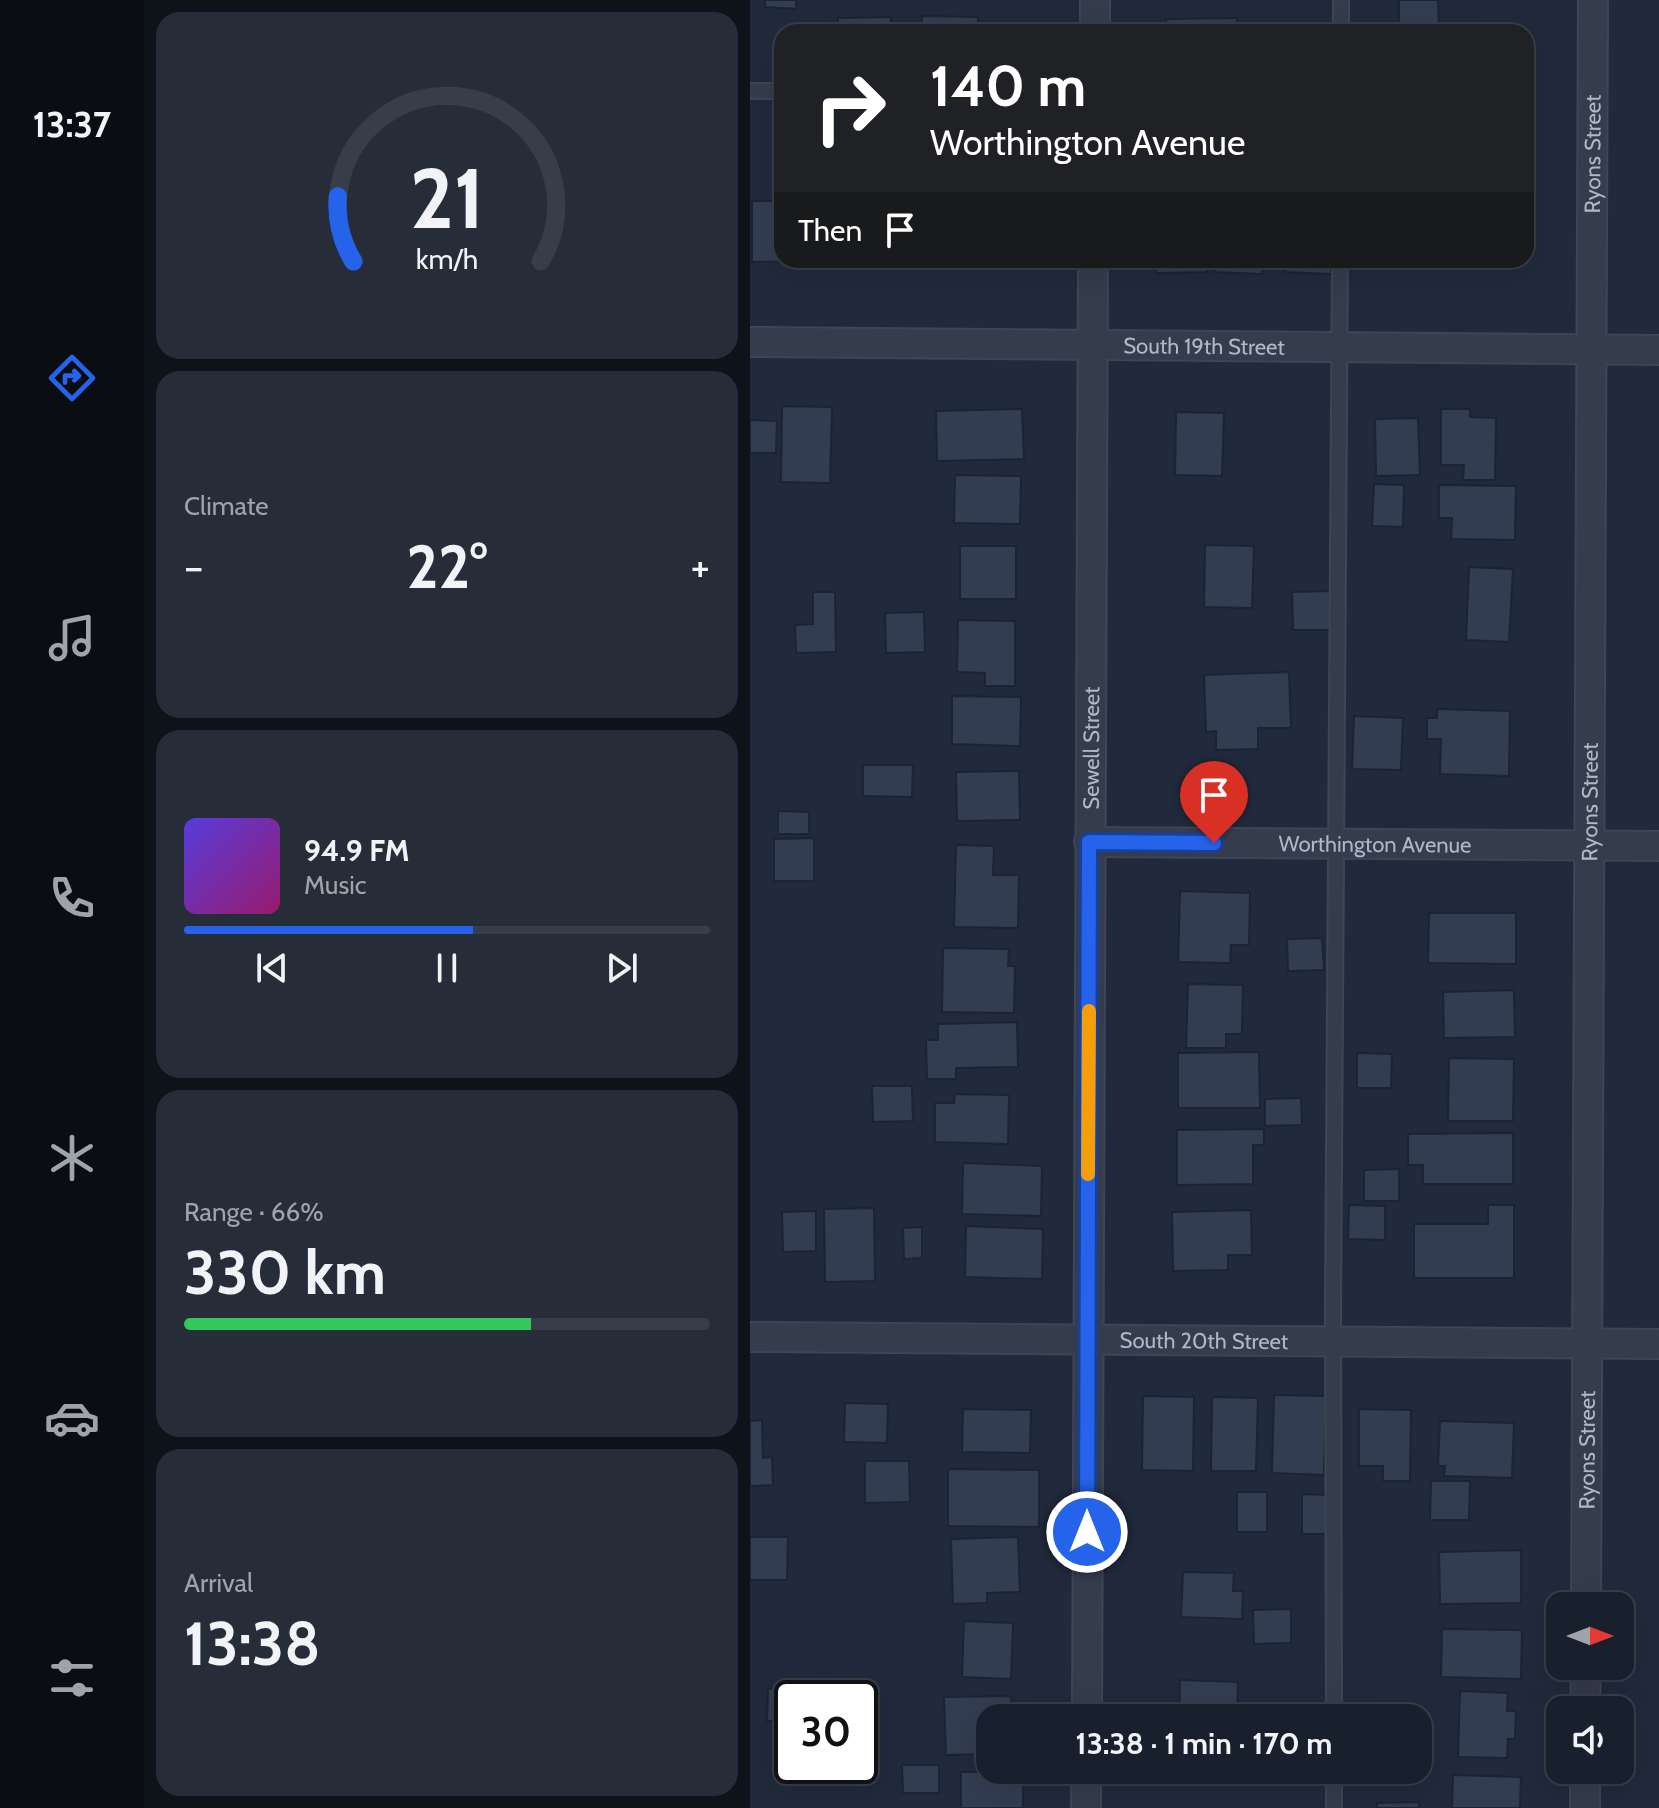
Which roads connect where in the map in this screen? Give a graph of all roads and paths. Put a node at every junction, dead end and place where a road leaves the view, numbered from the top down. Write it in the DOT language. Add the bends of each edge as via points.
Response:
graph roads {
  1 [pos="1095,0"];
  2 [pos="1341,0"];
  3 [pos="1593,0"];
  4 [pos="1095,24"];
  5 [pos="1341,24"];
  6 [pos="750,91"];
  7 [pos="774,91"];
  8 [pos="1093,268"];
  9 [pos="1340,268"];
  10 [pos="750,342"];
  11 [pos="1092,345"];
  12 [pos="1340,347"];
  13 [pos="1592,349"];
  14 [pos="1659,350"];
  15 [pos="1089,842"];
  16 [pos="1338,844"];
  17 [pos="1589,846"];
  18 [pos="1659,846"];
  19 [pos="750,1337"];
  20 [pos="1088,1339"];
  21 [pos="1333,1342"];
  22 [pos="1587,1344"];
  23 [pos="1659,1344"];
  24 [pos="1586,1592"];
  25 [pos="1087,1704"];
  26 [pos="1334,1704"];
  27 [pos="1086,1784"];
  28 [pos="1334,1784"];
  29 [pos="1585,1784"];
  30 [pos="1086,1808"];
  31 [pos="1334,1808"];
  32 [pos="1585,1808"];
  1 -- 4 [label="street"];
  2 -- 5 [label="lane"];
  3 -- 13 [label="street, Ryons Street"];
  6 -- 7 [label="lane"];
  8 -- 11 [label="street, Sewell Street"];
  9 -- 12 [label="lane"];
  10 -- 11 [label="street, South 19th Street"];
  11 -- 12 [label="street, South 19th Street"];
  11 -- 15 [label="street, Sewell Street"];
  12 -- 13 [label="street, South 19th Street"];
  12 -- 16 [label="lane"];
  13 -- 14 [label="street, South 19th Street"];
  13 -- 17 [label="street, Ryons Street"];
  15 -- 16 [label="street, Worthington Avenue"];
  15 -- 20 [label="street, Sewell Street"];
  16 -- 17 [label="street, Worthington Avenue"];
  16 -- 21 [label="lane"];
  17 -- 18 [label="street, Worthington Avenue"];
  17 -- 22 [label="street, Ryons Street"];
  19 -- 20 [label="street, South 20th Street"];
  20 -- 21 [label="street, South 20th Street"];
  20 -- 25 [label="street, Sewell Street"];
  21 -- 22 [label="street, South 20th Street"];
  21 -- 26 [label="lane"];
  22 -- 23 [label="street, South 20th Street"];
  22 -- 24 [label="street, Ryons Street"];
  27 -- 30 [label="street"];
  28 -- 31 [label="lane"];
  29 -- 32 [label="street"];
}
